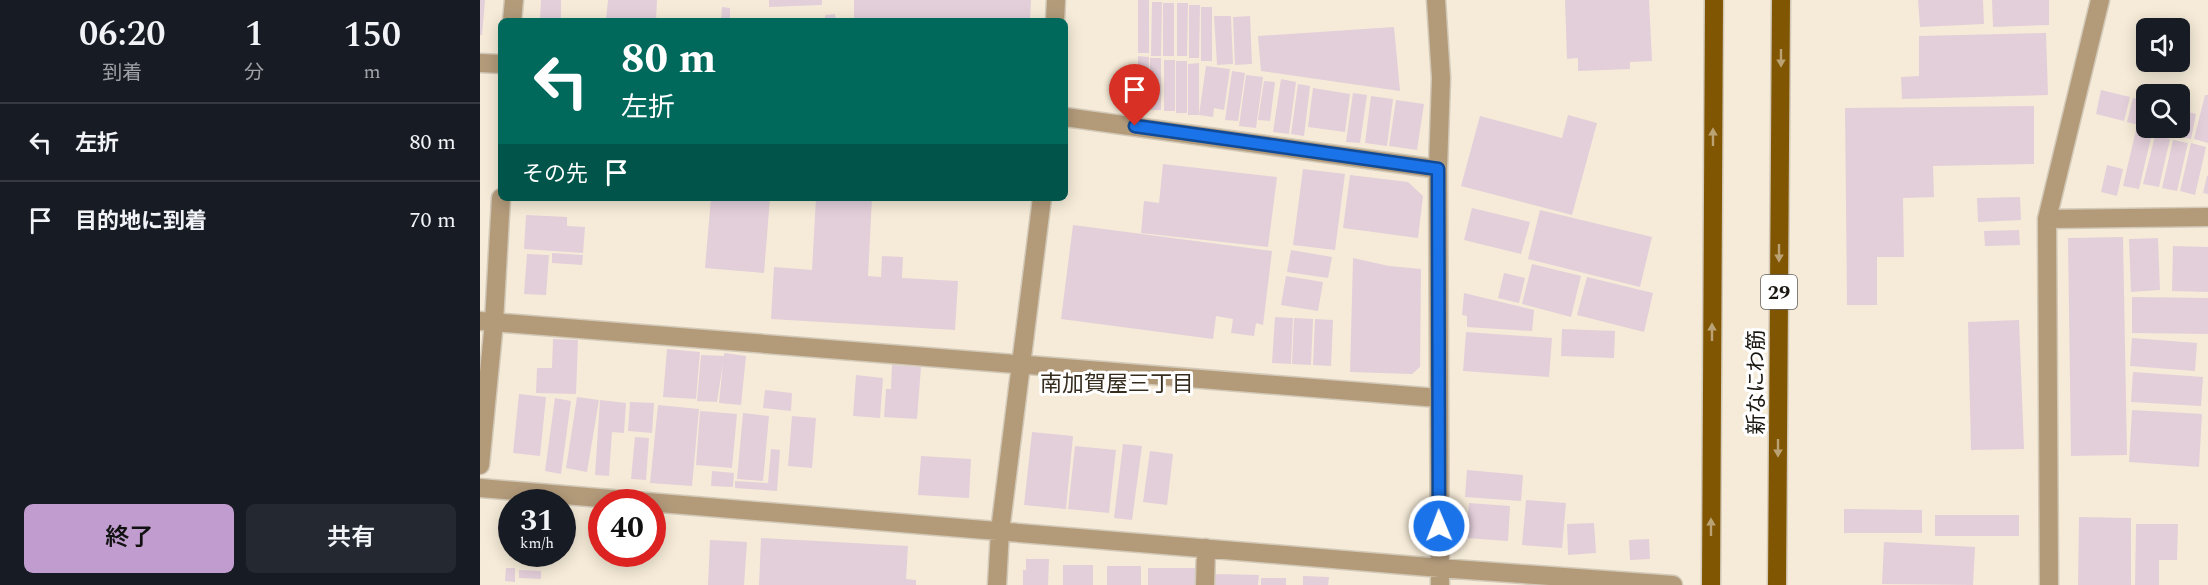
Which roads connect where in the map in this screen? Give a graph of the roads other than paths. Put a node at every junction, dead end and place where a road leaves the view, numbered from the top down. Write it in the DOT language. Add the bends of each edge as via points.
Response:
graph roads {
  1 [pos="514,0"];
  2 [pos="1056,0"];
  3 [pos="1436,0"];
  4 [pos="1714,0"];
  5 [pos="1781,0"];
  6 [pos="2100,0"];
  7 [pos="512,18"];
  8 [pos="1055,18"];
  9 [pos="480,63"];
  10 [pos="498,64"];
  11 [pos="1068,117"];
  12 [pos="1438,169"];
  13 [pos="501,201"];
  14 [pos="1042,201"];
  15 [pos="2208,217"];
  16 [pos="2047,219"];
  17 [pos="487,321"];
  18 [pos="1021,365"];
  19 [pos="1438,398"];
  20 [pos="480,465"];
  21 [pos="480,488"];
  22 [pos="1000,531"];
  23 [pos="1206,548"];
  24 [pos="1440,577"];
  25 [pos="997,585"];
  26 [pos="1205,585"];
  27 [pos="1673,585"];
  28 [pos="1711,585"];
  29 [pos="1777,585"];
  30 [pos="2049,585"];
  1 -- 7 [label="street"];
  2 -- 8 [label="street"];
  3 -- 12 [label="street" via="1441,78"];
  28 -- 4 [label="main road, 新なにわ筋, one-way"];
  5 -- 29 [label="main road, 新なにわ筋 / 29, one-way"];
  6 -- 16 [label="street"];
  9 -- 10 [label="street"];
  11 -- 12 [label="street"];
  12 -- 19 [label="street"];
  13 -- 17 [label="street"];
  14 -- 18 [label="street"];
  15 -- 16 [label="street"];
  16 -- 30 [label="street"];
  17 -- 18 [label="street"];
  17 -- 20 [label="street"];
  18 -- 19 [label="street"];
  18 -- 22 [label="street"];
  19 -- 24 [label="street"];
  21 -- 22 [label="street"];
  22 -- 23 [label="street"];
  22 -- 25 [label="street"];
  23 -- 24 [label="street"];
  23 -- 26 [label="street"];
  24 -- 27 [label="street"];
}
